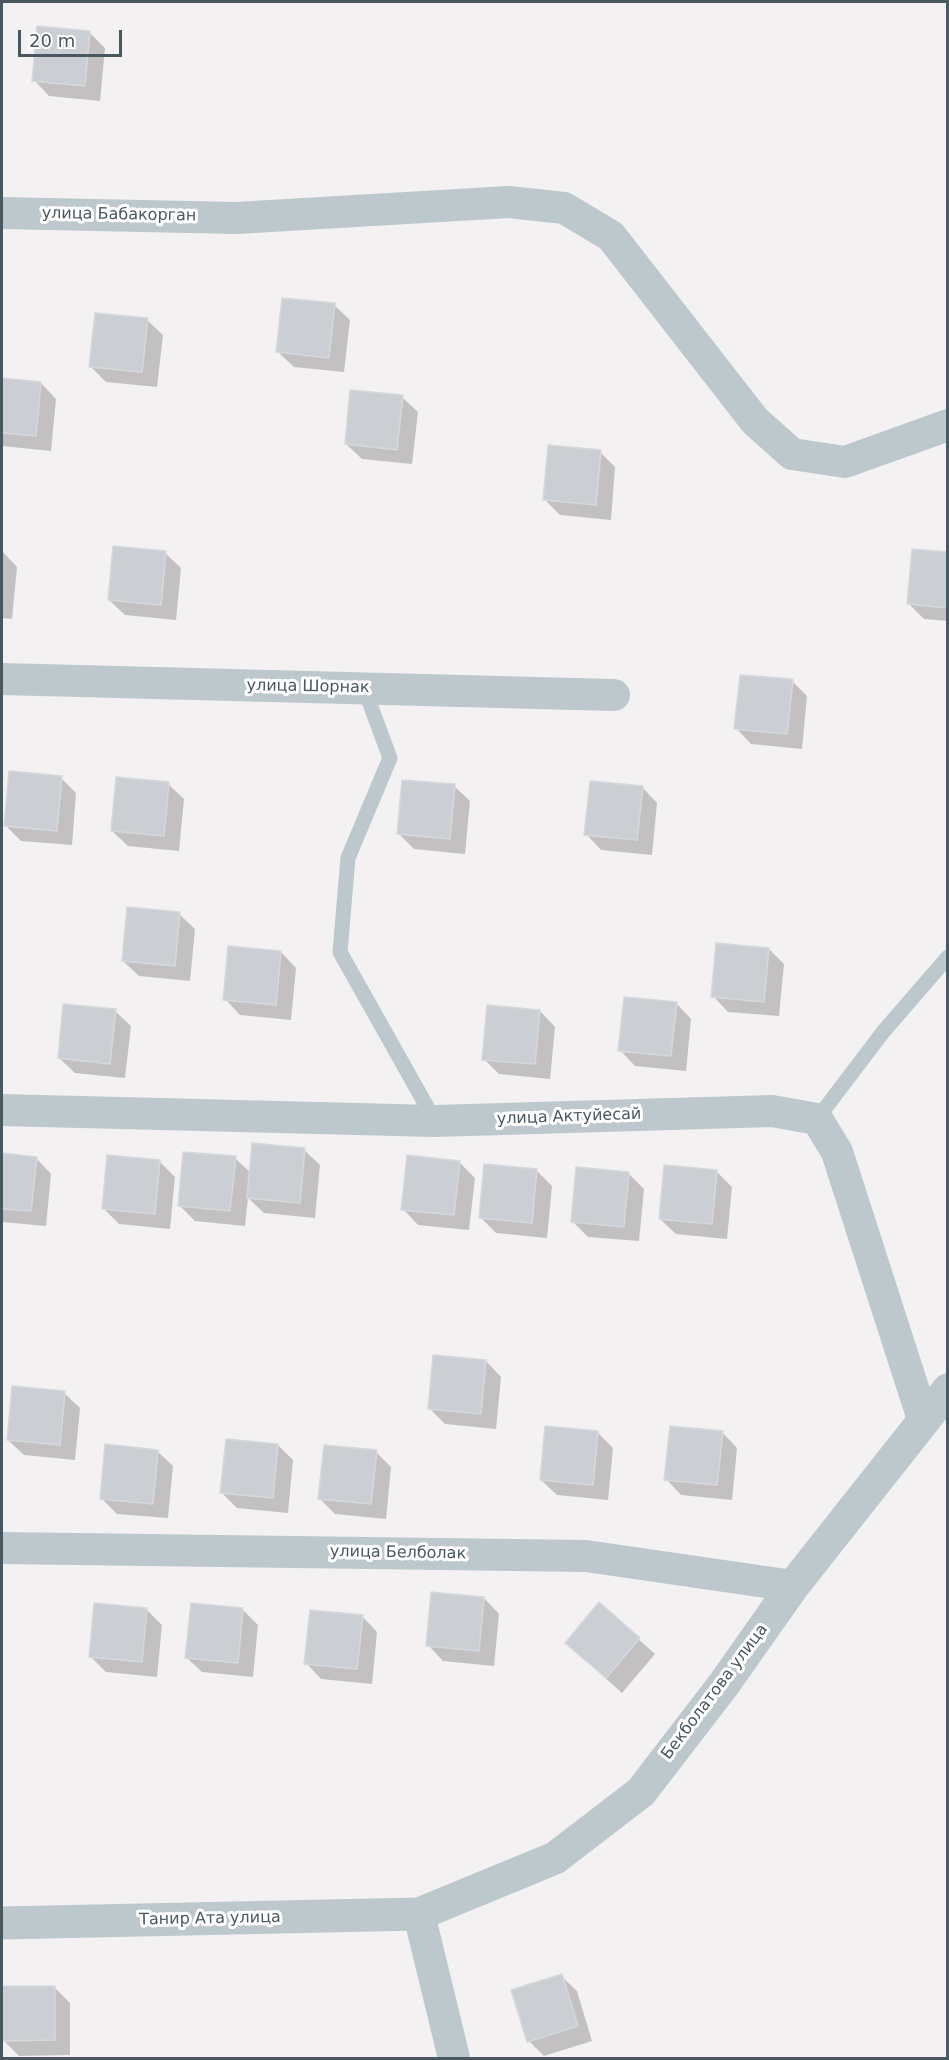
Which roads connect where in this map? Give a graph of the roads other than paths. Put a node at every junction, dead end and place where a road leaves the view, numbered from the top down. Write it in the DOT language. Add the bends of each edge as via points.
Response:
graph roads {
  1 [pos="2,213"];
  2 [pos="948,425"];
  3 [pos="2,679"];
  4 [pos="364,688"];
  5 [pos="614,695"];
  6 [pos="948,957"];
  7 [pos="2,1110"];
  8 [pos="817,1119"];
  9 [pos="435,1121"];
  10 [pos="948,1390"];
  11 [pos="923,1419"];
  12 [pos="2,1548"];
  13 [pos="793,1586"];
  14 [pos="418,1914"];
  15 [pos="2,1923"];
  16 [pos="454,2058"];
  1 -- 2 [label="street, улица Бабакорган" via="236,218 509,202 564,208 611,236 755,421 792,454 845,462"];
  3 -- 4 [label="street, улица Шорнак"];
  4 -- 5 [label="street, улица Шорнак"];
  4 -- 9 [label="lane" via="390,758 348,858 340,952"];
  6 -- 8 [label="lane" via="883,1032"];
  7 -- 9 [label="street, улица Актуйесай"];
  8 -- 9 [label="street, улица Актуйесай" via="772,1111"];
  8 -- 11 [label="street" via="837,1152"];
  10 -- 11 [label="street, Бекболатова улица"];
  11 -- 13 [label="street, Бекболатова улица"];
  12 -- 13 [label="street, улица Белболак" via="586,1556"];
  13 -- 14 [label="street, Бекболатова улица" via="640,1792 555,1858"];
  14 -- 15 [label="street, Танир Ата улица"];
  14 -- 16 [label="street"];
}
